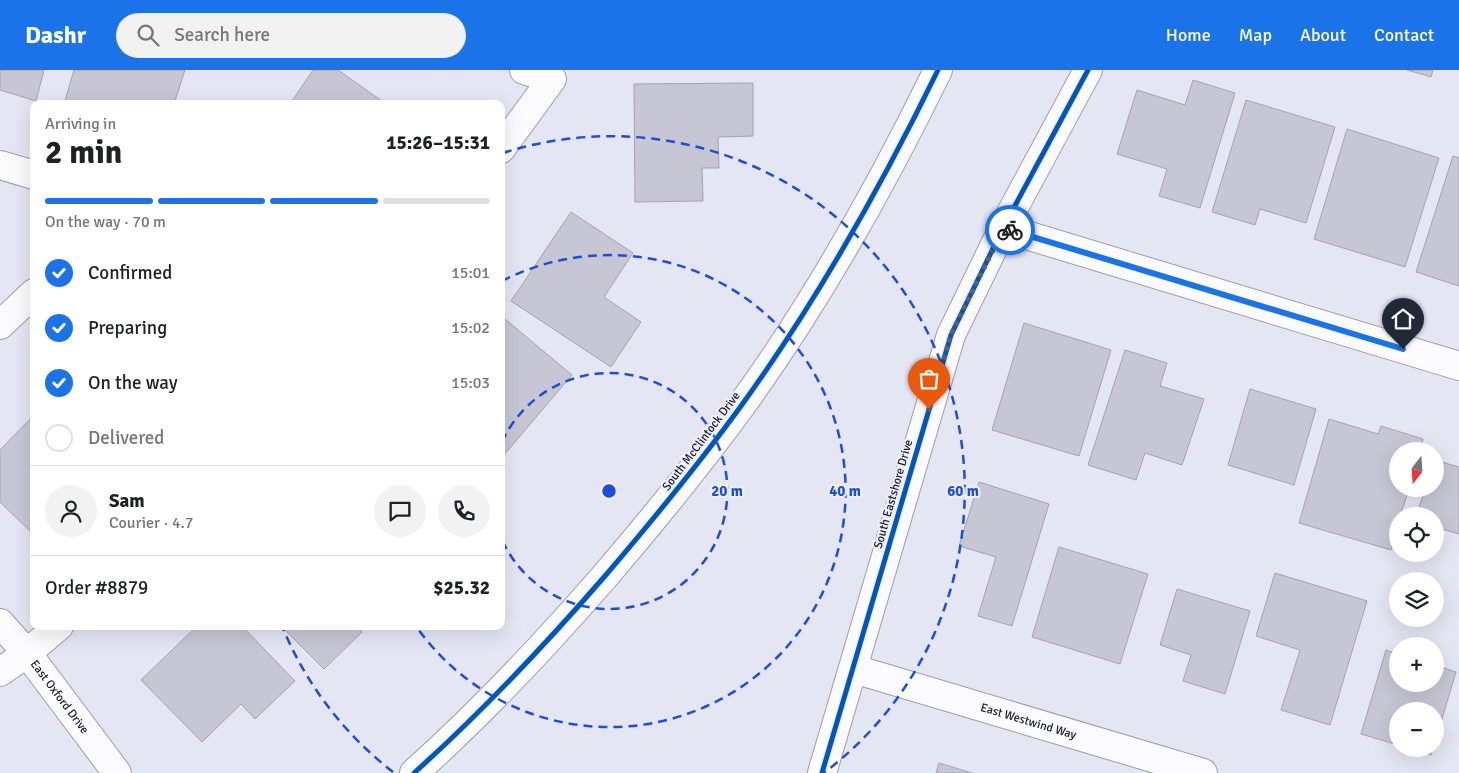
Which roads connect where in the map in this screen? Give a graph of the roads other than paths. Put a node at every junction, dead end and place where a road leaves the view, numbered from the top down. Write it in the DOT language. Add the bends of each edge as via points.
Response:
graph roads {
  1 [pos="524,70"];
  2 [pos="938,70"];
  3 [pos="1088,70"];
  4 [pos="505,144"];
  5 [pos="0,165"];
  6 [pos="30,175"];
  7 [pos="1004,228"];
  8 [pos="30,297"];
  9 [pos="0,326"];
  10 [pos="1459,366"];
  11 [pos="0,623"];
  12 [pos="54,630"];
  13 [pos="27,653"];
  14 [pos="854,669"];
  15 [pos="0,672"];
  16 [pos="117,773"];
  17 [pos="414,773"];
  18 [pos="822,773"];
  19 [pos="1203,773"];
  1 -- 4 [label="street" via="552,79"];
  2 -- 17 [label="street, South McClintock Drive" via="840,256 742,405 688,478 563,625 493,699"];
  3 -- 7 [label="street, South Eastshore Drive"];
  5 -- 6 [label="street"];
  7 -- 10 [label="street"];
  7 -- 14 [label="street, South Eastshore Drive" via="951,334"];
  8 -- 9 [label="street"];
  11 -- 13 [label="street, East Oxford Drive"];
  12 -- 13 [label="street"];
  13 -- 15 [label="street"];
  13 -- 16 [label="street, East Oxford Drive"];
  14 -- 18 [label="street, South Eastshore Drive"];
  14 -- 19 [label="street, East Westwind Way"];
}
